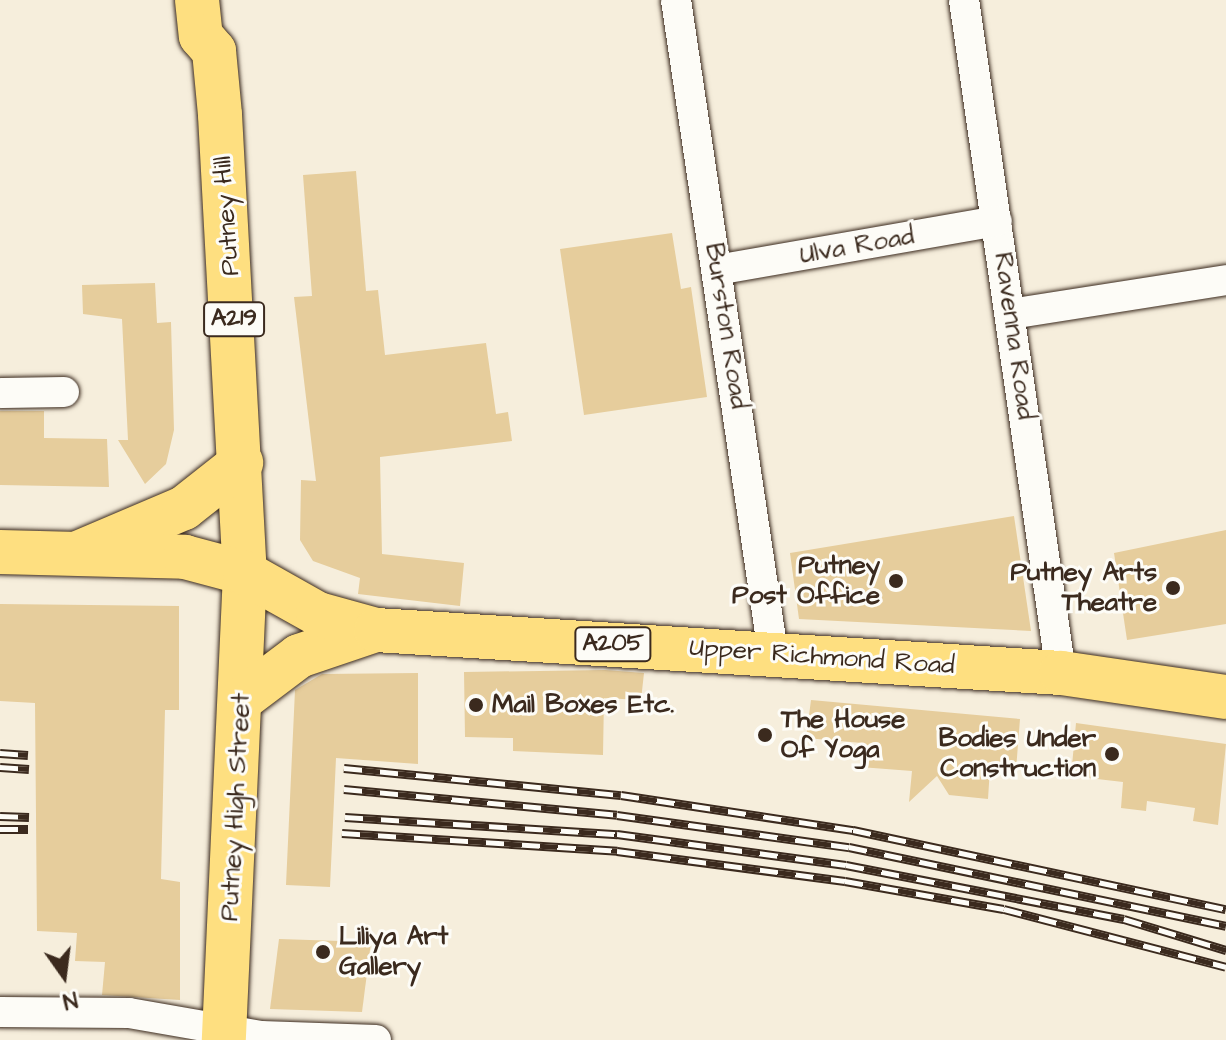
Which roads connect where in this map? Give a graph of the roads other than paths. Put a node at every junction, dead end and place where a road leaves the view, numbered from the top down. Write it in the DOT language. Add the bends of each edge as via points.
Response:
graph roads {
  1 [pos="197,0"];
  2 [pos="223,0"];
  3 [pos="676,0"];
  4 [pos="964,0"];
  5 [pos="214,51"];
  6 [pos="997,221"];
  7 [pos="717,270"];
  8 [pos="1226,280"];
  9 [pos="1010,314"];
  10 [pos="64,392"];
  11 [pos="0,393"];
  12 [pos="241,463"];
  13 [pos="0,552"];
  14 [pos="78,553"];
  15 [pos="245,573"];
  16 [pos="376,630"];
  17 [pos="773,653"];
  18 [pos="1061,673"];
  19 [pos="1226,697"];
  20 [pos="242,699"];
  21 [pos="0,1012"];
  22 [pos="224,1035"];
  23 [pos="376,1040"];
  1 -- 5 [label="main road, Putney Hill / A219" via="201,36"];
  2 -- 5 [label="main road, Putney Hill / A219" via="226,32"];
  3 -- 7 [label="street, Burston Road"];
  4 -- 6 [label="street, Ravenna Road"];
  5 -- 12 [label="main road, Putney Hill / A219"];
  6 -- 7 [label="street, Ulva Road"];
  6 -- 9 [label="street, Ravenna Road"];
  7 -- 17 [label="street, Burston Road"];
  8 -- 9 [label="street"];
  9 -- 18 [label="street, Ravenna Road"];
  10 -- 11 [label="street"];
  12 -- 14 [label="main road" via="184,508"];
  12 -- 15 [label="main road, Putney Hill / A219"];
  13 -- 14 [label="main road, Upper Richmond Road / A205"];
  14 -- 15 [label="main road, Upper Richmond Road / A205" via="185,557"];
  15 -- 16 [label="main road, Upper Richmond Road / A205" via="318,614"];
  15 -- 20 [label="main road, Putney High Street / A219"];
  16 -- 17 [label="main road, Upper Richmond Road / A205"];
  16 -- 20 [label="main road" via="299,656"];
  17 -- 18 [label="main road, Upper Richmond Road / A205"];
  18 -- 19 [label="main road, Upper Richmond Road / A205"];
  20 -- 22 [label="main road, Putney High Street / A219"];
  21 -- 22 [label="street" via="129,1013"];
  22 -- 23 [label="street"];
}
